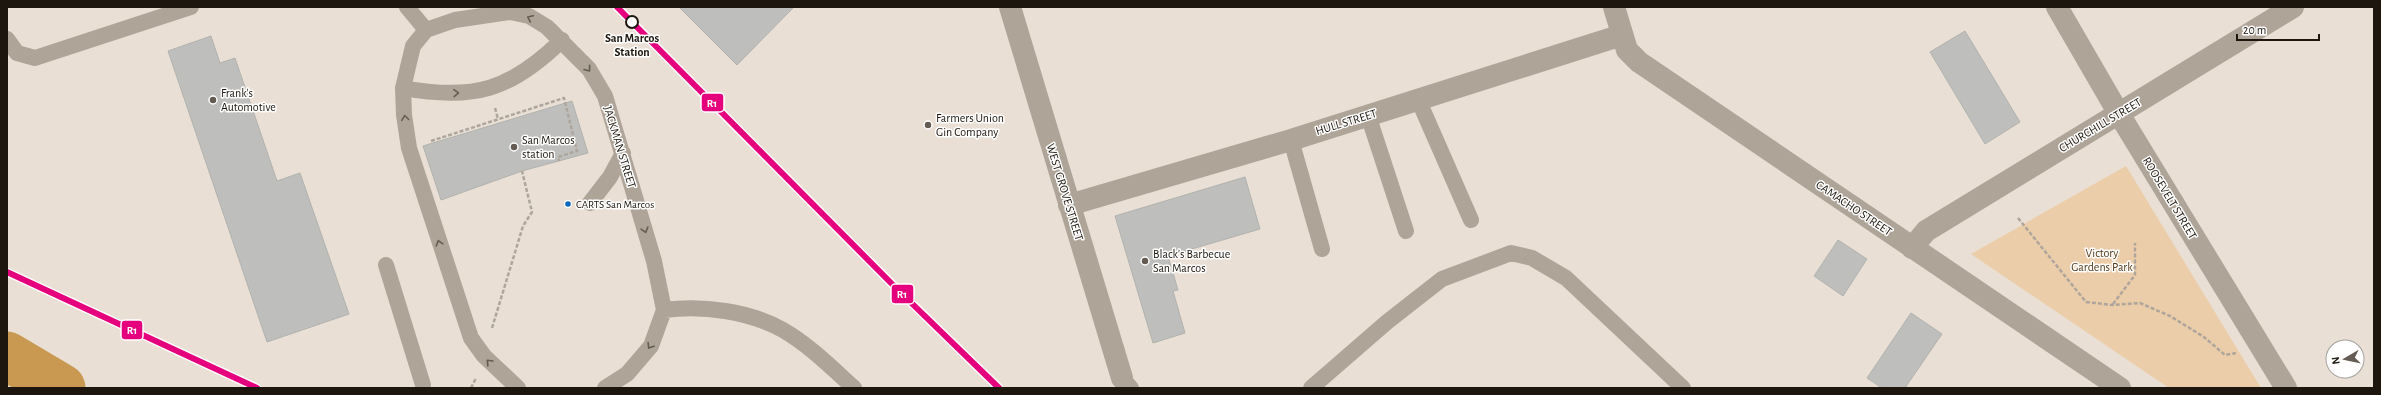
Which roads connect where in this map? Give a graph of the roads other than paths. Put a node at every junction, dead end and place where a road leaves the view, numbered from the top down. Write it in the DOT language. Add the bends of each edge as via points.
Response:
graph roads {
  1 [pos="191,7"];
  2 [pos="407,7"];
  3 [pos="1010,7"];
  4 [pos="1614,7"];
  5 [pos="2057,7"];
  6 [pos="2293,7"];
  7 [pos="426,30"];
  8 [pos="1622,35"];
  9 [pos="7,39"];
  10 [pos="562,40"];
  11 [pos="403,88"];
  12 [pos="1418,99"];
  13 [pos="2119,114"];
  14 [pos="1368,115"];
  15 [pos="1291,140"];
  16 [pos="623,153"];
  17 [pos="590,203"];
  18 [pos="1069,205"];
  19 [pos="1471,220"];
  20 [pos="1406,231"];
  21 [pos="1912,248"];
  22 [pos="1322,249"];
  23 [pos="386,265"];
  24 [pos="664,310"];
  25 [pos="1126,383"];
  26 [pos="423,385"];
  27 [pos="518,388"];
  28 [pos="606,388"];
  29 [pos="854,388"];
  30 [pos="1311,388"];
  31 [pos="1684,388"];
  32 [pos="2120,388"];
  33 [pos="2286,388"];
  1 -- 9 [label="lane" via="34,58 17,53"];
  2 -- 7 [label="lane"];
  3 -- 18 [label="street, WEST GROVE STREET"];
  4 -- 8 [label="street, CAMACHO STREET"];
  5 -- 13 [label="street, ROOSEVELT STREET"];
  6 -- 13 [label="street, CHURCHILL STREET"];
  10 -- 7 [label="lane, JACKMAN STREET, one-way" via="528,16 510,12 455,20"];
  7 -- 11 [label="lane" via="413,46"];
  8 -- 12 [label="street, HULL STREET"];
  8 -- 21 [label="street, CAMACHO STREET" via="1627,50 1639,62"];
  11 -- 10 [label="lane, one-way" via="436,94 490,89 520,76 541,61"];
  10 -- 16 [label="lane, JACKMAN STREET, one-way" via="589,69 605,96"];
  27 -- 11 [label="lane, one-way" via="484,356 471,338 464,321 409,148"];
  12 -- 14 [label="street, HULL STREET"];
  12 -- 19 [label="lane"];
  13 -- 21 [label="street, CHURCHILL STREET" via="1926,231"];
  13 -- 33 [label="street, ROOSEVELT STREET"];
  14 -- 15 [label="street, HULL STREET"];
  14 -- 20 [label="lane"];
  15 -- 18 [label="street, HULL STREET"];
  15 -- 22 [label="lane"];
  16 -- 17 [label="lane" via="610,177"];
  16 -- 24 [label="lane, JACKMAN STREET, one-way" via="654,261"];
  18 -- 25 [label="street, WEST GROVE STREET"];
  21 -- 32 [label="street, CAMACHO STREET"];
  23 -- 26 [label="lane"];
  24 -- 28 [label="lane, one-way" via="651,346 627,374"];
  24 -- 29 [label="lane" via="689,307 758,320 783,330 811,350"];
  30 -- 31 [label="lane" via="1387,322 1442,279 1511,253 1532,258 1566,278"];
}
